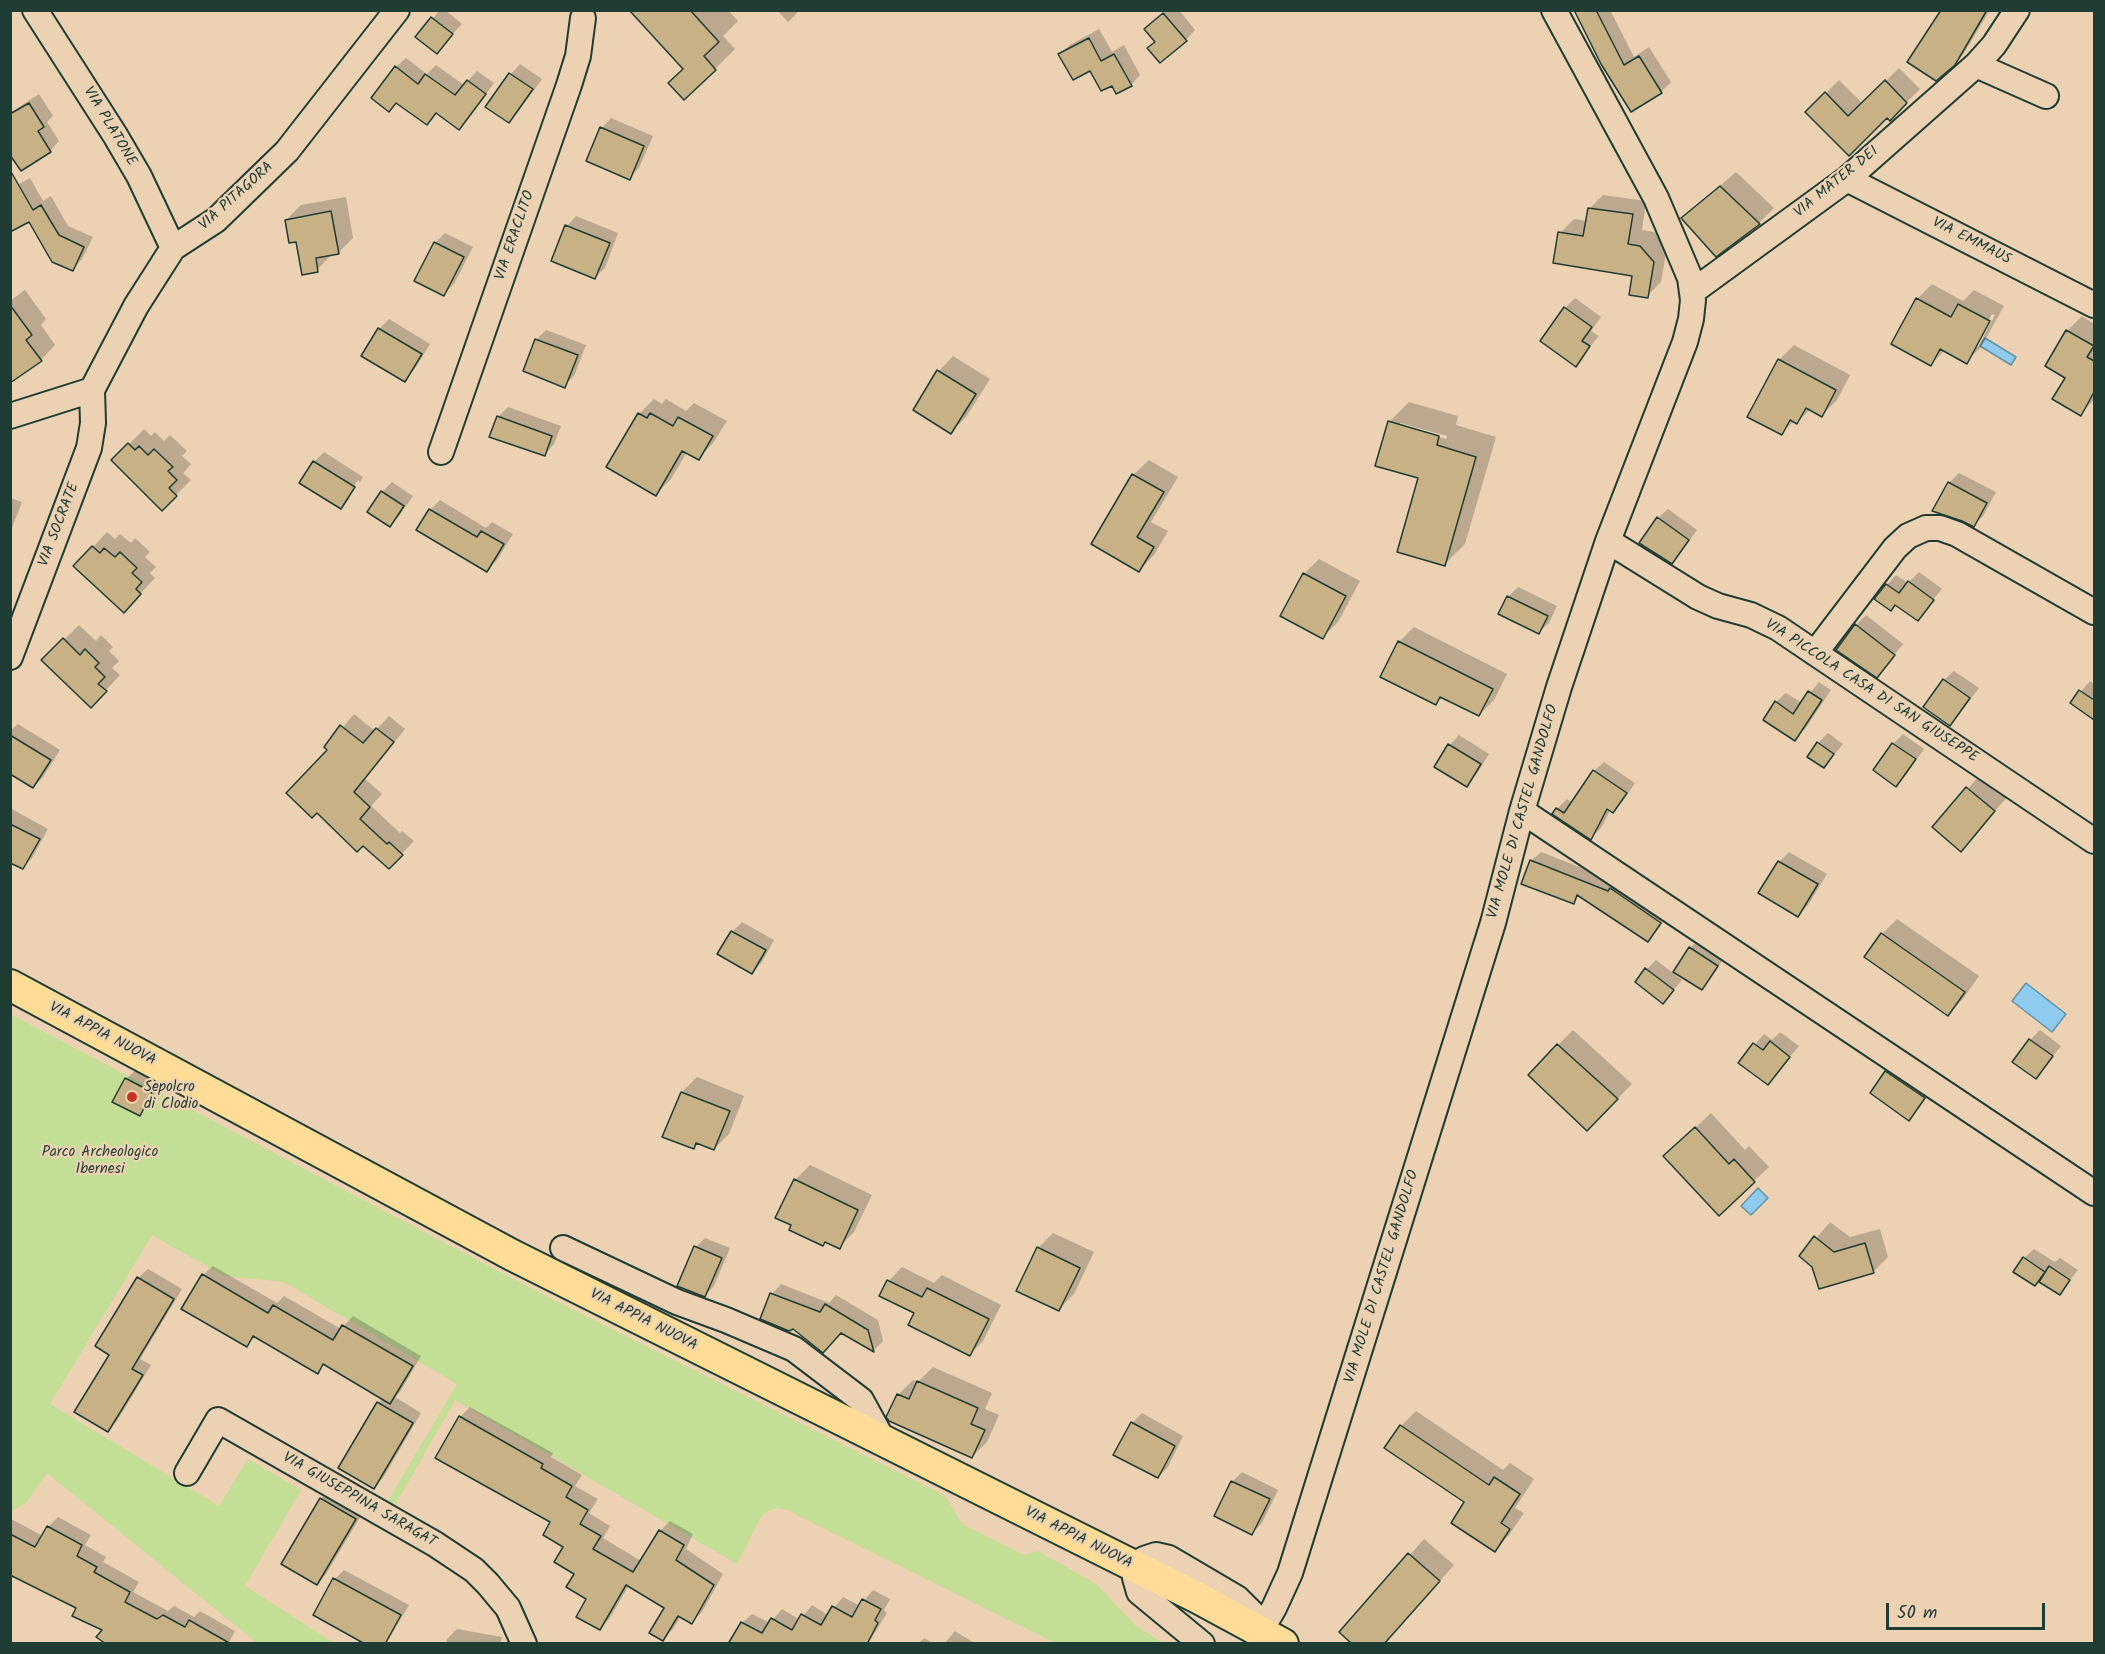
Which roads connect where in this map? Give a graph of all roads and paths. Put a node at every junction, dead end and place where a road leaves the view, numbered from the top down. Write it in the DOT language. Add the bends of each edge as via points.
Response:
graph roads {
  1 [pos="35,10"];
  2 [pos="397,10"];
  3 [pos="1554,10"];
  4 [pos="2017,10"];
  5 [pos="578,13"];
  6 [pos="1976,65"];
  7 [pos="2046,96"];
  8 [pos="1846,179"];
  9 [pos="173,248"];
  10 [pos="1692,292"];
  11 [pos="2094,306"];
  12 [pos="92,390"];
  13 [pos="10,416"];
  14 [pos="441,452"];
  15 [pos="1608,541"];
  16 [pos="2094,612"];
  17 [pos="1815,653"];
  18 [pos="10,657"];
  19 [pos="1522,812"];
  20 [pos="2094,841"];
  21 [pos="10,986"];
  22 [pos="2094,1193"];
  23 [pos="563,1248"];
  24 [pos="884,1442"];
  25 [pos="187,1473"];
  26 [pos="1137,1569"];
  27 [pos="1271,1638"];
  28 [pos="524,1644"];
  29 [pos="1202,1644"];
  1 -- 9 [label="street, VIA PLATONE" via="139,176"];
  2 -- 9 [label="street, VIA PITAGORA" via="287,151 216,220"];
  3 -- 10 [label="street, VIA MOLE DI CASTEL GANDOLFO" via="1656,198 1686,265"];
  4 -- 6 [label="street, VIA MATER DEI"];
  5 -- 14 [label="street, VIA ERACLITO" via="578,56 570,85"];
  6 -- 7 [label="street"];
  6 -- 8 [label="street, VIA MATER DEI"];
  8 -- 10 [label="street, VIA MATER DEI"];
  8 -- 11 [label="street, VIA EMMAUS"];
  9 -- 12 [label="street, VIA PITAGORA" via="136,306"];
  10 -- 15 [label="street, VIA MOLE DI CASTEL GANDOLFO" via="1685,342"];
  12 -- 13 [label="street"];
  12 -- 18 [label="street, VIA SOCRATE" via="89,448"];
  15 -- 17 [label="street, VIA PICCOLA CASA DI SAN GIUSEPPE" via="1698,597 1760,618"];
  15 -- 19 [label="street, VIA MOLE DI CASTEL GANDOLFO"];
  16 -- 17 [label="street" via="1957,534 1926,528 1894,548"];
  17 -- 20 [label="street, VIA PICCOLA CASA DI SAN GIUSEPPE"];
  19 -- 22 [label="street"];
  19 -- 27 [label="street, VIA MOLE DI CASTEL GANDOLFO" via="1490,934 1290,1573 1274,1608"];
  21 -- 24 [label="main road, VIA APPIA NUOVA" via="512,1255"];
  23 -- 24 [label="street" via="677,1302 794,1349 861,1400"];
  24 -- 26 [label="main road, VIA APPIA NUOVA"];
  25 -- 28 [label="street, VIA GIUSEPPINA SARAGAT" via="218,1420 474,1570 508,1608"];
  26 -- 27 [label="main road, VIA APPIA NUOVA"];
  26 -- 29 [label="street" via="1136,1582 1143,1597"];
}
